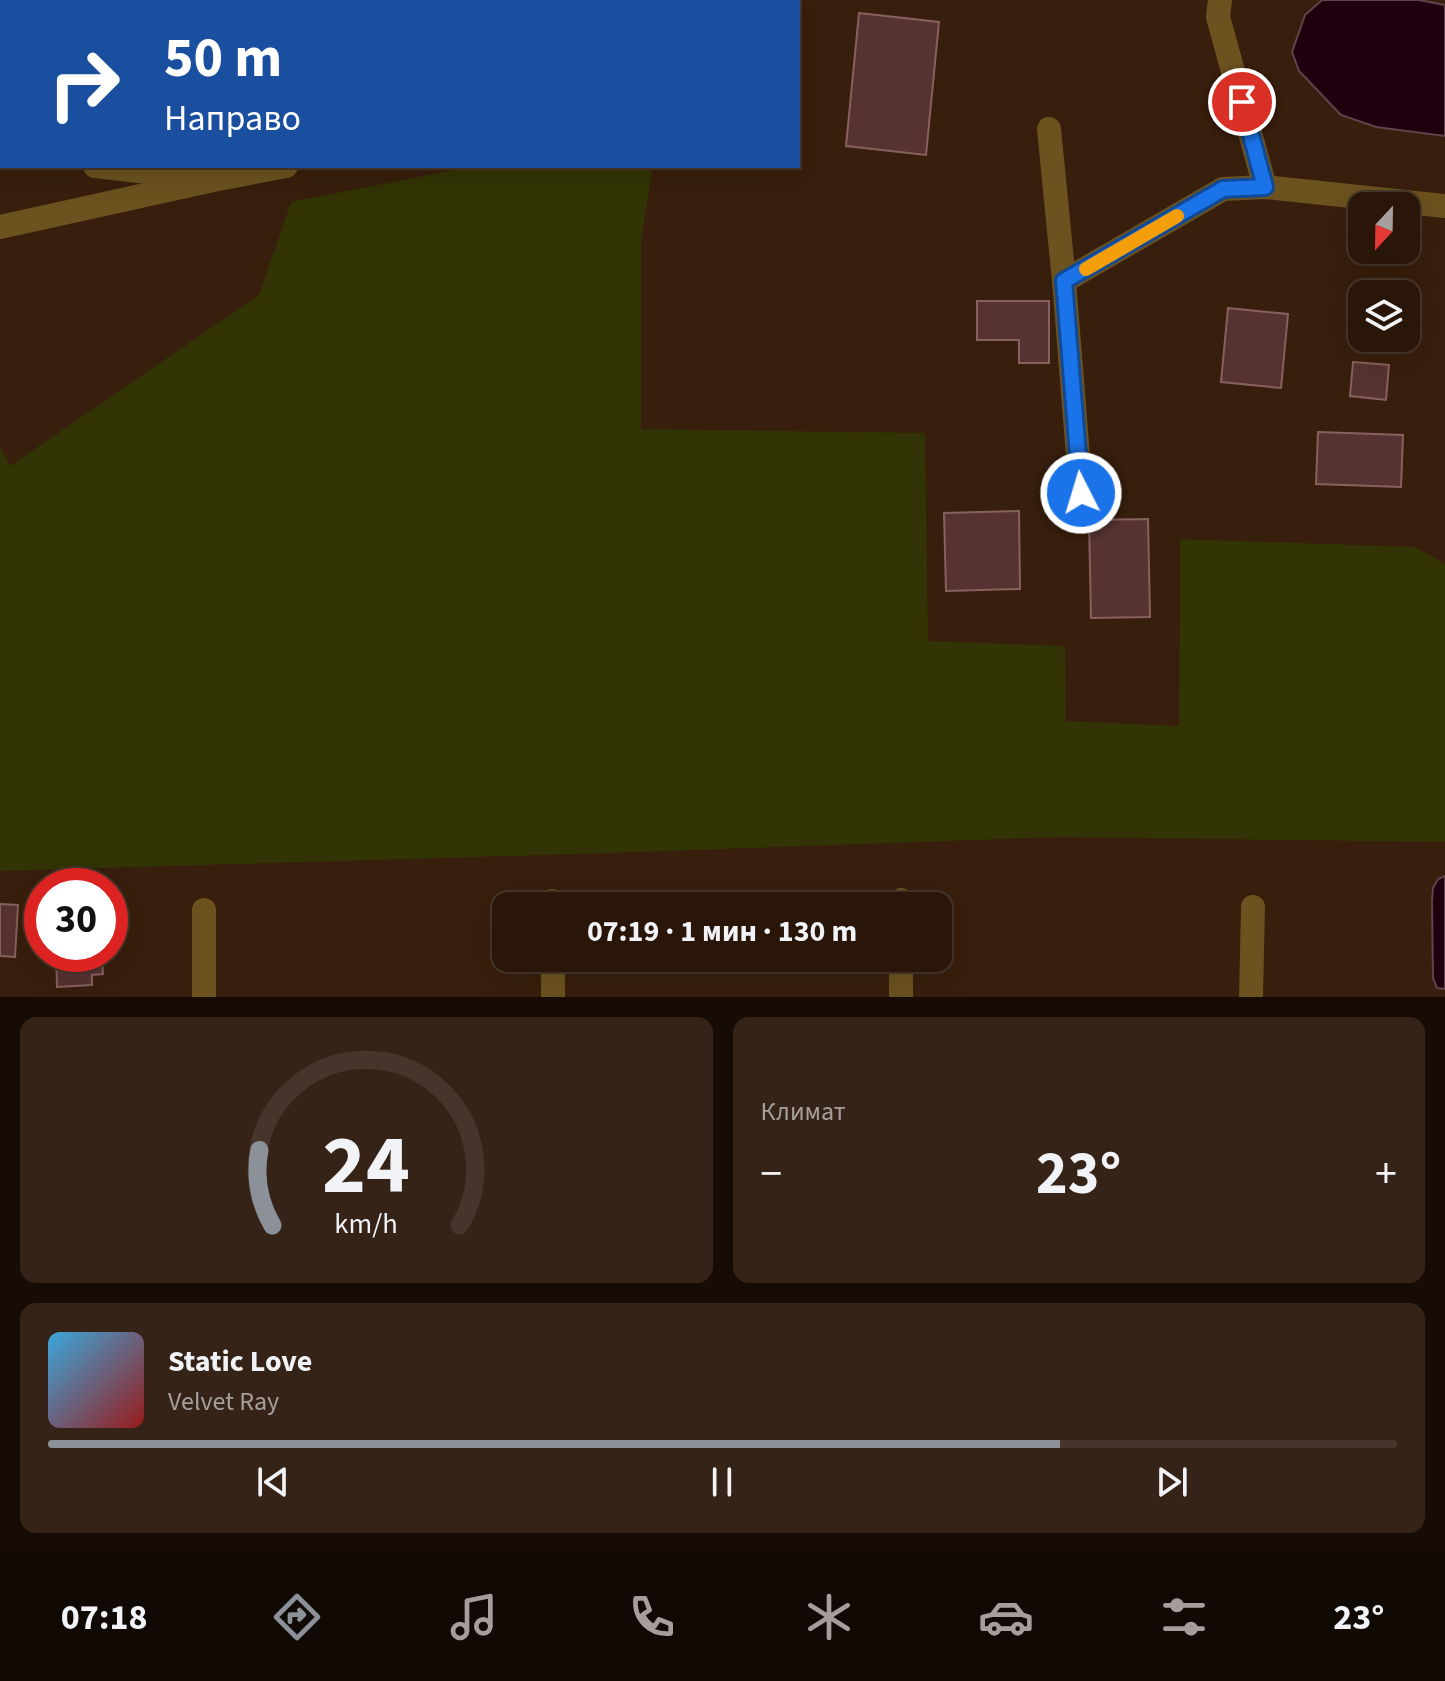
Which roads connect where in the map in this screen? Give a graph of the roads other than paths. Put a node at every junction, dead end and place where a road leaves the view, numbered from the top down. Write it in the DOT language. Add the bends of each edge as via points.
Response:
graph roads {
  1 [pos="1220,0"];
  2 [pos="1049,129"];
  3 [pos="112,168"];
  4 [pos="276,168"];
  5 [pos="213,180"];
  6 [pos="1265,187"];
  7 [pos="1445,206"];
  8 [pos="0,227"];
  9 [pos="1064,281"];
  10 [pos="1081,493"];
  11 [pos="1253,907"];
  12 [pos="204,910"];
  13 [pos="553,972"];
  14 [pos="901,972"];
  15 [pos="204,997"];
  16 [pos="553,997"];
  17 [pos="901,997"];
  18 [pos="1251,997"];
  1 -- 6 [label="street" via="1218,17"];
  2 -- 9 [label="street"];
  3 -- 5 [label="street"];
  4 -- 5 [label="street"];
  5 -- 8 [label="street"];
  6 -- 7 [label="street"];
  6 -- 9 [label="street" via="1223,189"];
  9 -- 10 [label="street"];
  11 -- 18 [label="street"];
  12 -- 15 [label="street"];
  13 -- 16 [label="street"];
  14 -- 17 [label="street"];
}
